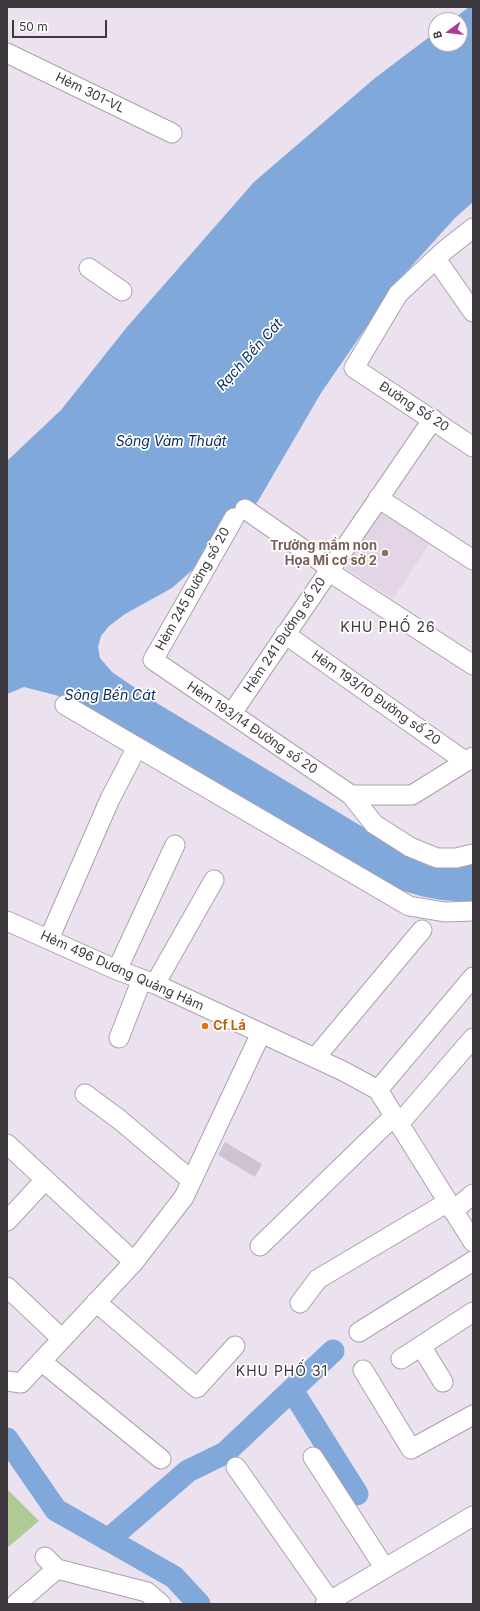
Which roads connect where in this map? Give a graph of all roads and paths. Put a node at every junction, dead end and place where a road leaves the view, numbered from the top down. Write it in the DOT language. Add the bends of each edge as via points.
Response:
graph roads {
  1 [pos="7,53"];
  2 [pos="172,133"];
  3 [pos="473,228"];
  4 [pos="436,259"];
  5 [pos="89,268"];
  6 [pos="122,291"];
  7 [pos="473,312"];
  8 [pos="433,419"];
  9 [pos="473,447"];
  10 [pos="378,498"];
  11 [pos="473,560"];
  12 [pos="329,569"];
  13 [pos="285,634"];
  14 [pos="153,660"];
  15 [pos="473,665"];
  16 [pos="65,705"];
  17 [pos="232,713"];
  18 [pos="137,747"];
  19 [pos="470,760"];
  20 [pos="351,796"];
  21 [pos="175,845"];
  22 [pos="473,854"];
  23 [pos="214,880"];
  24 [pos="473,911"];
  25 [pos="7,921"];
  26 [pos="422,930"];
  27 [pos="49,939"];
  28 [pos="117,970"];
  29 [pos="473,977"];
  30 [pos="149,982"];
  31 [pos="261,1033"];
  32 [pos="118,1038"];
  33 [pos="473,1038"];
  34 [pos="315,1058"];
  35 [pos="378,1090"];
  36 [pos="85,1094"];
  37 [pos="397,1120"];
  38 [pos="7,1144"];
  39 [pos="45,1180"];
  40 [pos="191,1180"];
  41 [pos="473,1194"];
  42 [pos="450,1206"];
  43 [pos="7,1221"];
  44 [pos="471,1234"];
  45 [pos="260,1246"];
  46 [pos="473,1261"];
  47 [pos="134,1262"];
  48 [pos="7,1287"];
  49 [pos="96,1302"];
  50 [pos="300,1303"];
  51 [pos="473,1312"];
  52 [pos="359,1332"];
  53 [pos="62,1339"];
  54 [pos="235,1346"];
  55 [pos="421,1346"];
  56 [pos="401,1359"];
  57 [pos="41,1361"];
  58 [pos="363,1370"];
  59 [pos="7,1381"];
  60 [pos="443,1382"];
  61 [pos="473,1416"];
  62 [pos="313,1457"];
  63 [pos="161,1459"];
  64 [pos="236,1467"];
  65 [pos="473,1516"];
  66 [pos="384,1567"];
  67 [pos="147,1600"];
  68 [pos="327,1602"];
  69 [pos="16,1604"];
  1 -- 2 [label="street, Hẻm 301-VL"];
  3 -- 4 [label="street"];
  4 -- 7 [label="street"];
  4 -- 8 [label="street, Đường Số 20" via="398,294 354,368"];
  5 -- 6 [label="street"];
  8 -- 9 [label="street, Đường Số 20"];
  8 -- 10 [label="street, Hẻm 241 Đường số 20"];
  10 -- 11 [label="street"];
  10 -- 12 [label="street, Hẻm 241 Đường số 20"];
  12 -- 13 [label="street, Hẻm 241 Đường số 20"];
  12 -- 14 [label="street, Hẻm 245 Đường số 20" via="239,514"];
  12 -- 15 [label="street"];
  13 -- 17 [label="street, Hẻm 241 Đường số 20"];
  13 -- 19 [label="street, Hẻm 193/10 Đường số 20"];
  14 -- 17 [label="street, Hẻm 193/14 Đường số 20"];
  16 -- 18 [label="street"];
  17 -- 20 [label="street, Hẻm 193/14 Đường số 20"];
  18 -- 24 [label="street" via="409,906 445,912"];
  18 -- 27 [label="street" via="110,798"];
  19 -- 20 [label="street" via="412,795"];
  20 -- 22 [label="street, Hẻm 193/14 Đường số 20" via="374,824 410,847 437,858 456,858"];
  21 -- 28 [label="street"];
  23 -- 30 [label="street"];
  25 -- 27 [label="street, Hẻm 496 Dương Quảng Hàm"];
  26 -- 34 [label="street"];
  27 -- 28 [label="street, Hẻm 496 Dương Quảng Hàm"];
  28 -- 30 [label="street, Hẻm 496 Dương Quảng Hàm"];
  29 -- 35 [label="street"];
  30 -- 31 [label="street, Hẻm 496 Dương Quảng Hàm"];
  30 -- 32 [label="street"];
  31 -- 34 [label="street, Hẻm 496 Dương Quảng Hàm"];
  31 -- 40 [label="street"];
  33 -- 37 [label="street"];
  34 -- 35 [label="street, Hẻm 496 Dương Quảng Hàm"];
  35 -- 37 [label="street"];
  36 -- 40 [label="street"];
  37 -- 42 [label="street"];
  37 -- 45 [label="street"];
  38 -- 39 [label="street"];
  39 -- 43 [label="street"];
  39 -- 47 [label="street"];
  40 -- 47 [label="street" via="184,1197"];
  41 -- 42 [label="street"];
  42 -- 44 [label="street"];
  42 -- 50 [label="street" via="318,1279"];
  46 -- 52 [label="street"];
  47 -- 49 [label="street"];
  48 -- 53 [label="street"];
  49 -- 53 [label="street"];
  49 -- 54 [label="street" via="197,1388"];
  51 -- 55 [label="street"];
  53 -- 57 [label="street"];
  55 -- 56 [label="street"];
  55 -- 60 [label="street"];
  57 -- 59 [label="street" via="21,1383"];
  57 -- 63 [label="street"];
  58 -- 61 [label="street" via="411,1449"];
  62 -- 66 [label="street"];
  64 -- 68 [label="street"];
  65 -- 66 [label="street"];
  66 -- 68 [label="street"];
  67 -- 69 [label="street" via="51,1563"];
}
